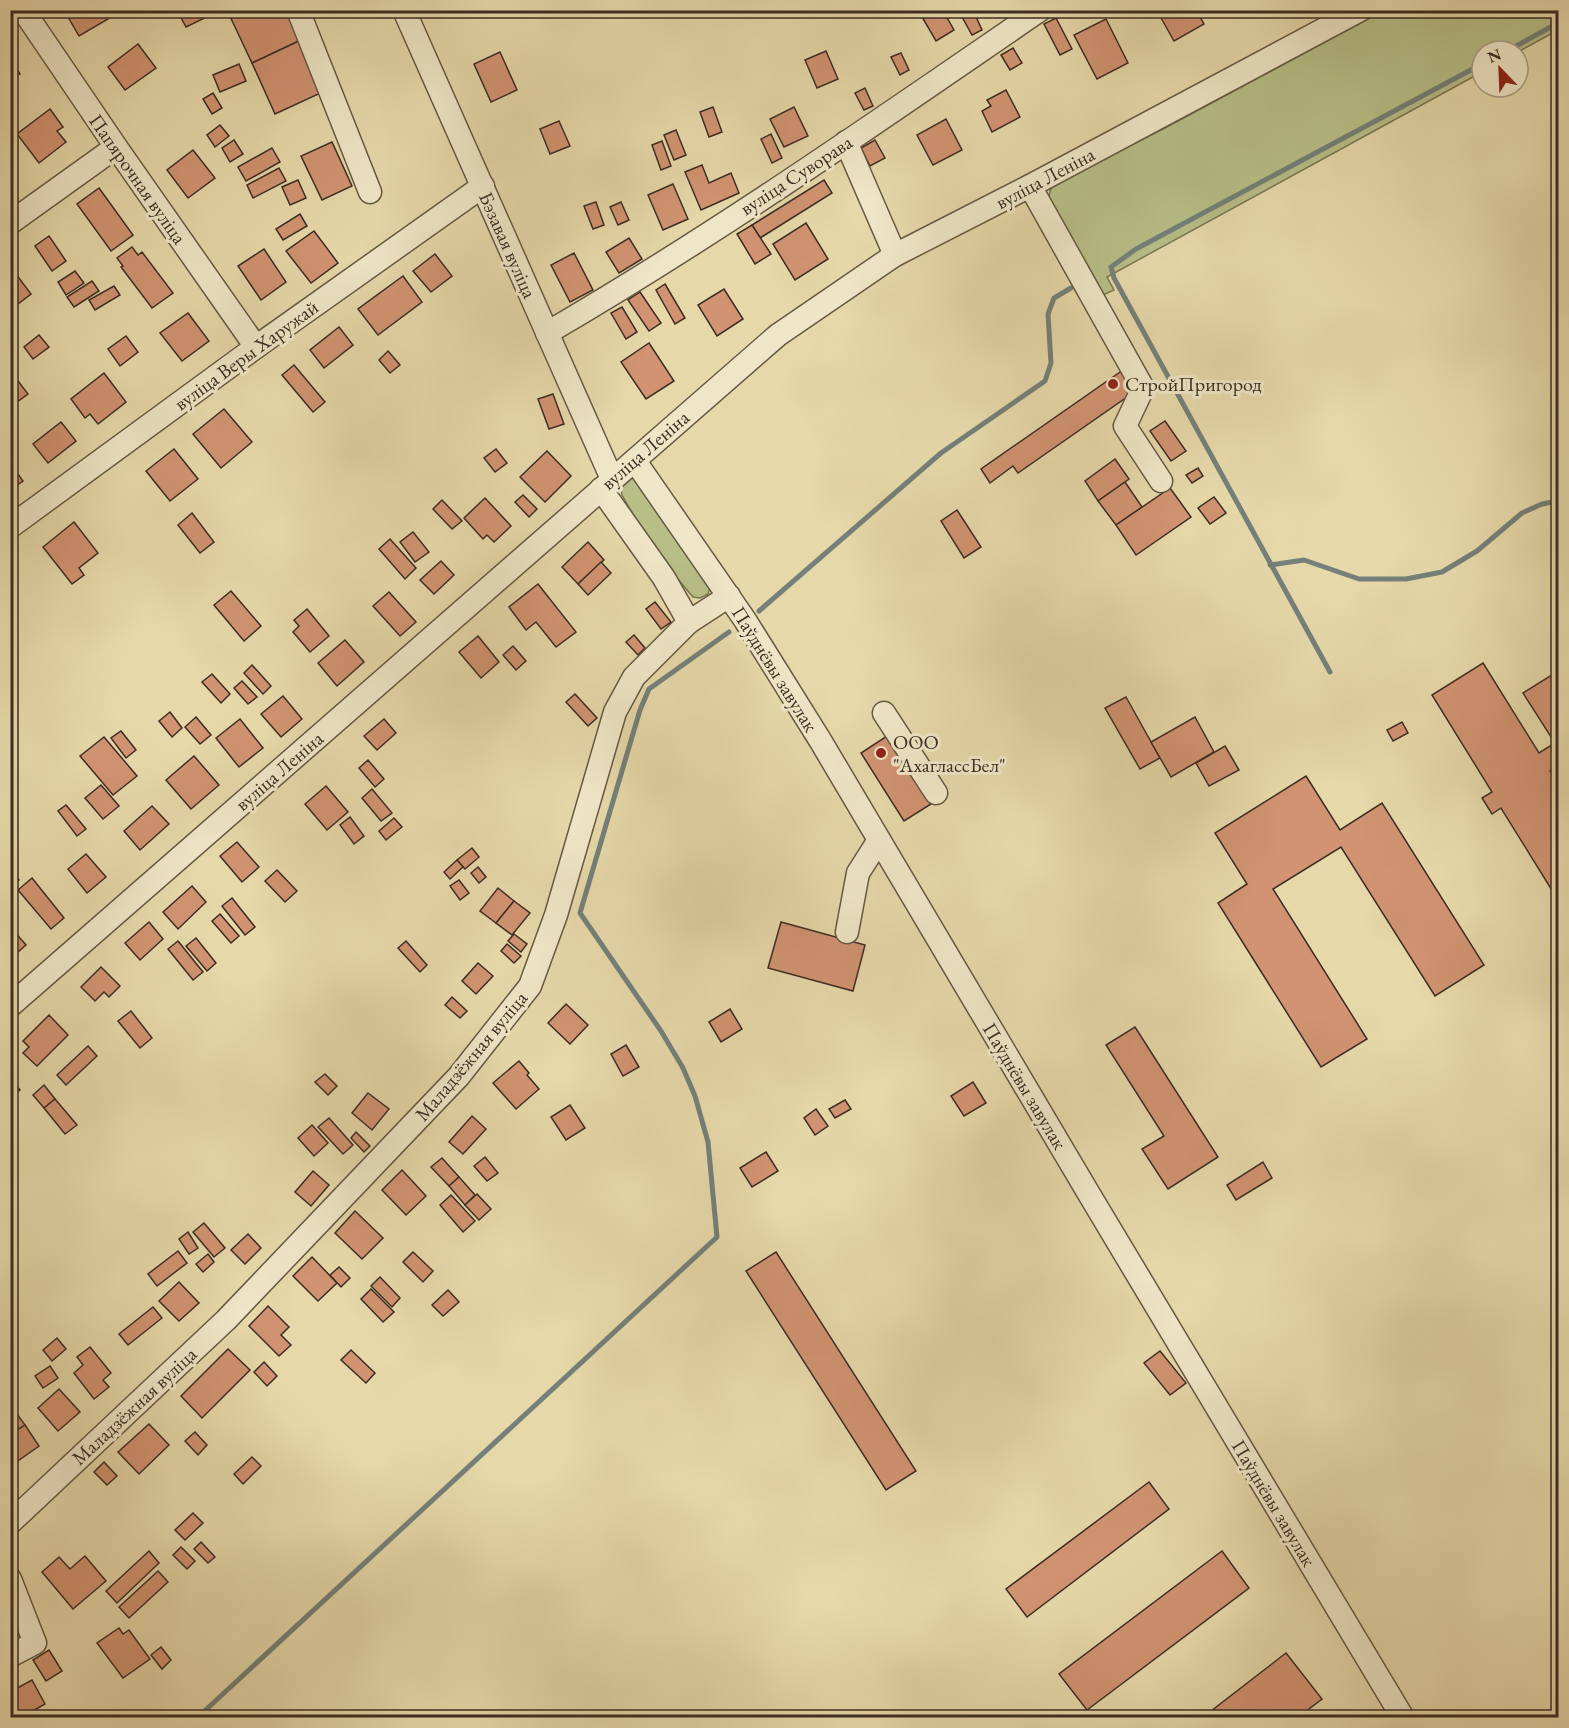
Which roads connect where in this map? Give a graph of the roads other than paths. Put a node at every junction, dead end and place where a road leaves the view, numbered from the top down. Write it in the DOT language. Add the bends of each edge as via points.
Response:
graph roads {
  1 [pos="23,10"];
  2 [pos="298,10"];
  3 [pos="404,10"];
  4 [pos="1040,10"];
  5 [pos="1360,10"];
  6 [pos="846,142"];
  7 [pos="116,147"];
  8 [pos="483,186"];
  9 [pos="1030,186"];
  10 [pos="370,192"];
  11 [pos="10,223"];
  12 [pos="895,255"];
  13 [pos="547,333"];
  14 [pos="256,347"];
  15 [pos="635,461"];
  16 [pos="1161,481"];
  17 [pos="607,484"];
  18 [pos="10,527"];
  19 [pos="729,596"];
  20 [pos="689,622"];
  21 [pos="884,713"];
  22 [pos="936,793"];
  23 [pos="879,840"];
  24 [pos="847,932"];
  25 [pos="10,1006"];
  26 [pos="10,1523"];
  27 [pos="10,1579"];
  28 [pos="10,1656"];
  29 [pos="1403,1718"];
  1 -- 7 [label="street, Папярочная вуліца"];
  2 -- 10 [label="street"];
  3 -- 8 [label="street, Бэзавая вуліца"];
  4 -- 6 [label="street, вуліца Суворава"];
  5 -- 9 [label="street, вуліца Леніна"];
  6 -- 12 [label="street"];
  6 -- 13 [label="street, вуліца Суворава" via="629,285"];
  7 -- 11 [label="street"];
  7 -- 14 [label="street, Папярочная вуліца"];
  8 -- 13 [label="street, Бэзавая вуліца"];
  8 -- 14 [label="street, вуліца Веры Харужай"];
  9 -- 12 [label="street, вуліца Леніна"];
  9 -- 16 [label="street" via="1143,388 1125,426"];
  12 -- 15 [label="street, вуліца Леніна" via="778,335"];
  13 -- 17 [label="street, Бэзавая вуліца"];
  14 -- 18 [label="street, вуліца Веры Харужай"];
  15 -- 17 [label="street, вуліца Леніна"];
  15 -- 19 [label="street, Паўднёвы завулак"];
  17 -- 20 [label="street"];
  17 -- 25 [label="street, вуліца Леніна"];
  19 -- 20 [label="street, Маладзёжная вуліца"];
  19 -- 23 [label="street, Паўднёвы завулак"];
  20 -- 26 [label="street, Маладзёжная вуліца" via="634,677 615,712 556,915 530,986 459,1076 226,1320"];
  21 -- 22 [label="street"];
  23 -- 24 [label="street" via="858,873"];
  23 -- 29 [label="street, Паўднёвы завулак"];
  27 -- 28 [label="street" via="35,1643"];
}
